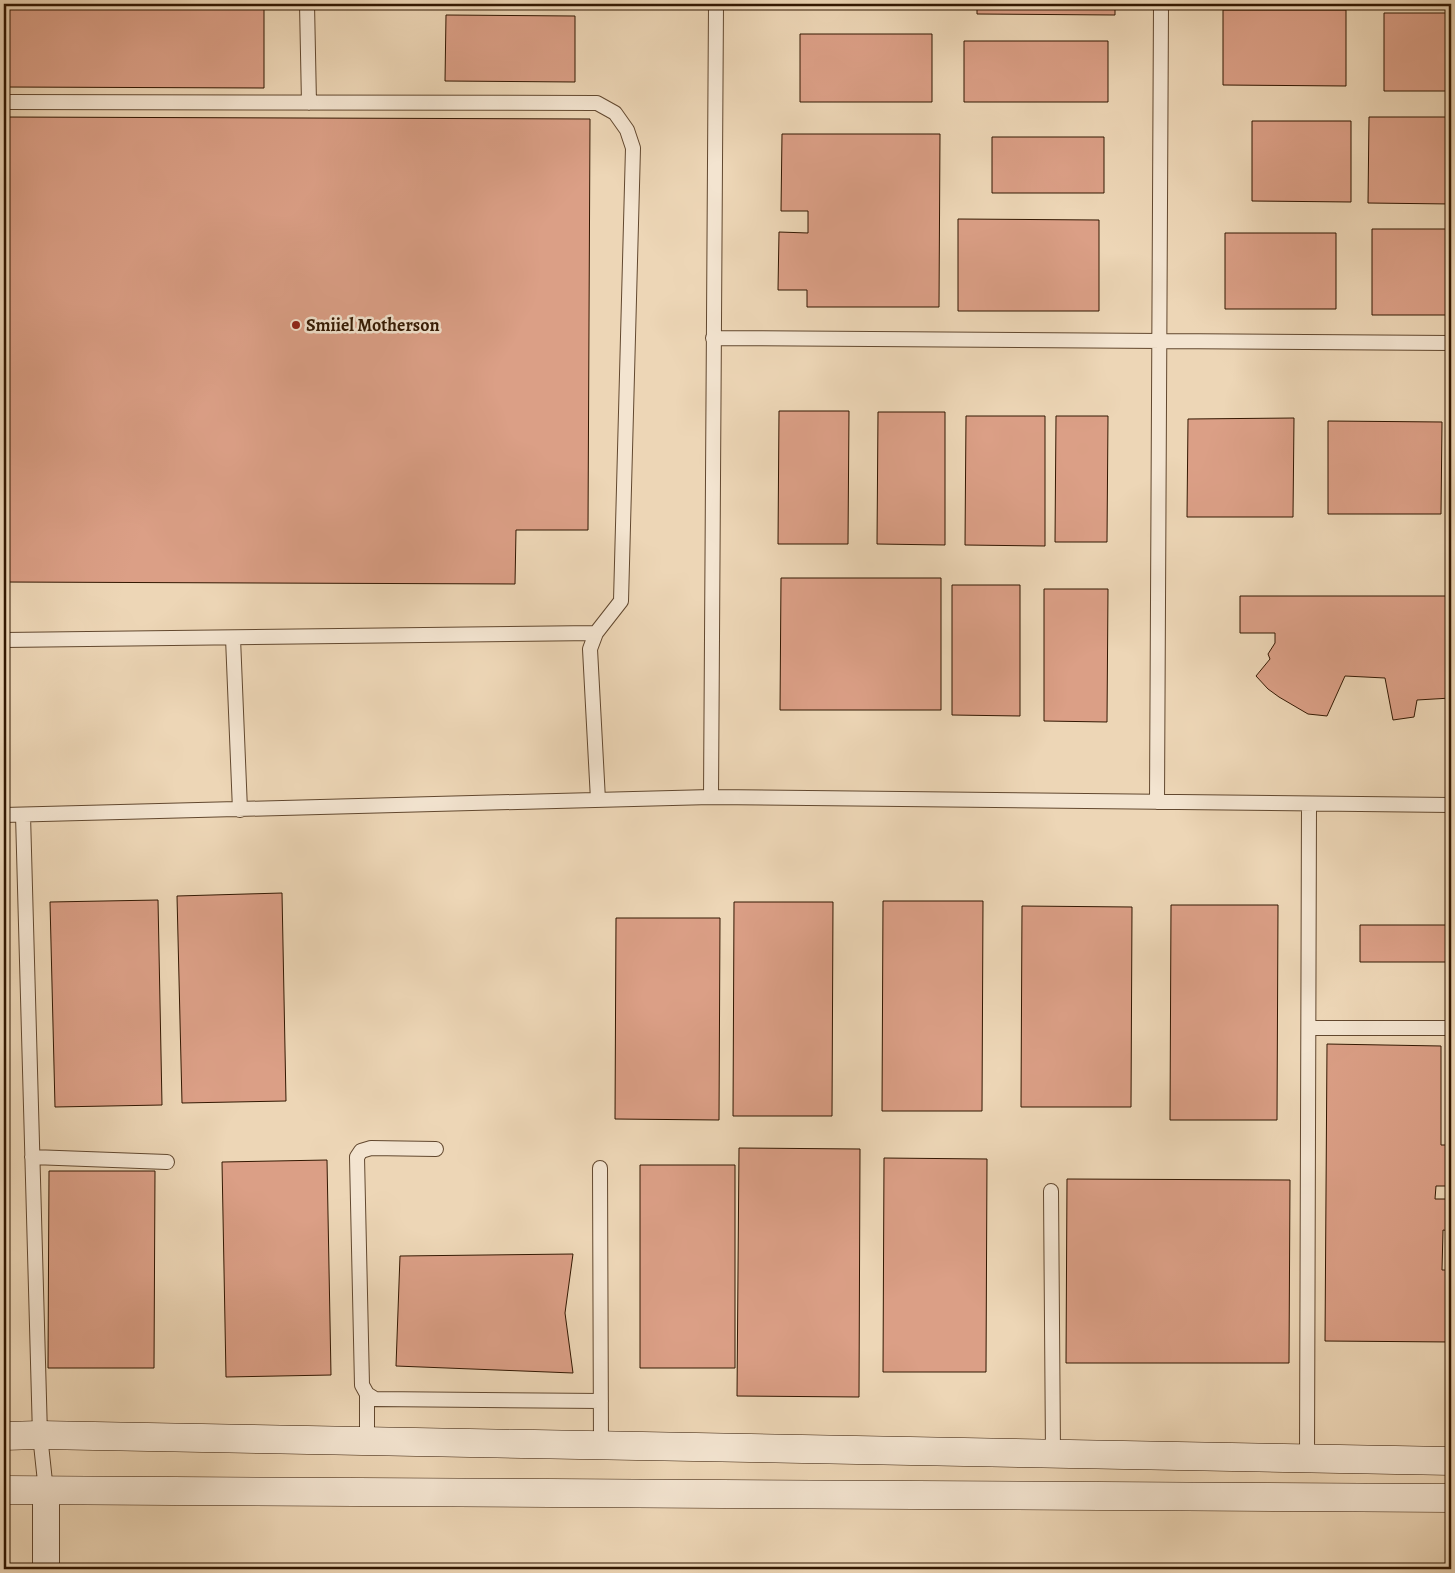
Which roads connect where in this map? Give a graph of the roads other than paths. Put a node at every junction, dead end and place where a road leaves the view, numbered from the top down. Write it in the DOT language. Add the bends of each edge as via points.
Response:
graph roads {
  1 [pos="307,4"];
  2 [pos="716,4"];
  3 [pos="1161,4"];
  4 [pos="4,102"];
  5 [pos="309,102"];
  6 [pos="713,338"];
  7 [pos="1159,341"];
  8 [pos="1451,343"];
  9 [pos="596,633"];
  10 [pos="233,638"];
  11 [pos="4,640"];
  12 [pos="711,797"];
  13 [pos="598,800"];
  14 [pos="1157,802"];
  15 [pos="1309,804"];
  16 [pos="1451,806"];
  17 [pos="240,810"];
  18 [pos="4,815"];
  19 [pos="23,815"];
  20 [pos="1309,1028"];
  21 [pos="1451,1028"];
  22 [pos="436,1148"];
  23 [pos="32,1156"];
  24 [pos="167,1162"];
  25 [pos="600,1168"];
  26 [pos="1051,1192"];
  27 [pos="367,1394"];
  28 [pos="600,1401"];
  29 [pos="40,1435"];
  30 [pos="4,1436"];
  31 [pos="367,1441"];
  32 [pos="601,1445"];
  33 [pos="1054,1453"];
  34 [pos="1307,1458"];
  35 [pos="1451,1461"];
  36 [pos="4,1490"];
  37 [pos="46,1490"];
  38 [pos="1451,1498"];
  39 [pos="46,1569"];
  1 -- 5 [label="lane"];
  2 -- 6 [label="lane"];
  3 -- 7 [label="lane"];
  4 -- 5 [label="lane"];
  5 -- 9 [label="lane" via="597,103 616,113 627,130 633,148 621,601"];
  6 -- 7 [label="lane"];
  6 -- 12 [label="lane"];
  7 -- 8 [label="lane"];
  7 -- 14 [label="lane"];
  9 -- 10 [label="lane"];
  9 -- 13 [label="lane" via="590,649"];
  10 -- 11 [label="lane"];
  10 -- 17 [label="lane"];
  12 -- 13 [label="lane"];
  12 -- 14 [label="lane"];
  13 -- 17 [label="lane"];
  14 -- 15 [label="lane"];
  15 -- 16 [label="lane"];
  15 -- 20 [label="lane"];
  17 -- 19 [label="lane"];
  18 -- 19 [label="lane"];
  19 -- 23 [label="lane"];
  20 -- 21 [label="lane"];
  20 -- 34 [label="lane"];
  22 -- 27 [label="lane" via="371,1148 361,1151 357,1157 362,1384"];
  23 -- 24 [label="lane"];
  23 -- 29 [label="lane"];
  25 -- 28 [label="lane"];
  26 -- 33 [label="lane"];
  27 -- 28 [label="lane" via="375,1399"];
  27 -- 31 [label="lane"];
  28 -- 32 [label="lane"];
  29 -- 30 [label="street"];
  29 -- 31 [label="street"];
  29 -- 37 [label="lane"];
  31 -- 32 [label="street"];
  32 -- 33 [label="street"];
  33 -- 34 [label="street"];
  34 -- 35 [label="street"];
  36 -- 37 [label="street"];
  37 -- 38 [label="street"];
  37 -- 39 [label="street"];
}
